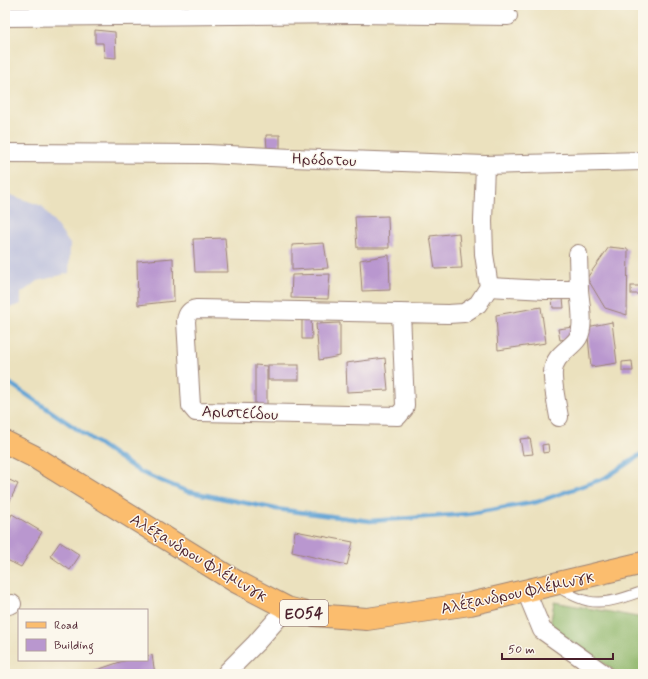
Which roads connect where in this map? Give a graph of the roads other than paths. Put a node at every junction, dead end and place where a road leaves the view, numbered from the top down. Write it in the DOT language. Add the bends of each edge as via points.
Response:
graph roads {
  1 [pos="508,16"];
  2 [pos="5,17"];
  3 [pos="5,153"];
  4 [pos="643,161"];
  5 [pos="485,165"];
  6 [pos="578,254"];
  7 [pos="489,288"];
  8 [pos="579,290"];
  9 [pos="402,313"];
  10 [pos="559,417"];
  11 [pos="5,442"];
  12 [pos="643,563"];
  13 [pos="552,585"];
  14 [pos="526,591"];
  15 [pos="643,591"];
  16 [pos="287,608"];
  17 [pos="225,673"];
  18 [pos="604,674"];
  1 -- 2 [label="street" via="348,14"];
  3 -- 5 [label="street, Ηρόδοτου" via="207,154"];
  4 -- 5 [label="street, Ηρόδοτου"];
  5 -- 7 [label="street" via="484,254"];
  6 -- 8 [label="street"];
  7 -- 8 [label="street"];
  7 -- 9 [label="street, Αριστείδου" via="478,304 464,313"];
  8 -- 10 [label="street" via="581,322 578,339 559,356 553,371"];
  9 -- 9 [label="street, Αριστείδου" via="193,310 189,312 186,321 190,406 196,412 398,416 405,405"];
  11 -- 16 [label="main road, Αλέξανδρου Φλέμινγκ / ΕΟ54" via="33,456 235,581"];
  12 -- 13 [label="main road, Αλέξανδρου Φλέμινγκ / ΕΟ54"];
  13 -- 14 [label="main road, Αλέξανδρου Φλέμινγκ / ΕΟ54"];
  13 -- 15 [label="lane" via="577,598 600,602"];
  14 -- 16 [label="main road, Αλέξανδρου Φλέμινγκ / ΕΟ54" via="470,604 367,619 314,615"];
  14 -- 18 [label="street" via="542,630"];
  16 -- 17 [label="street"];
}
